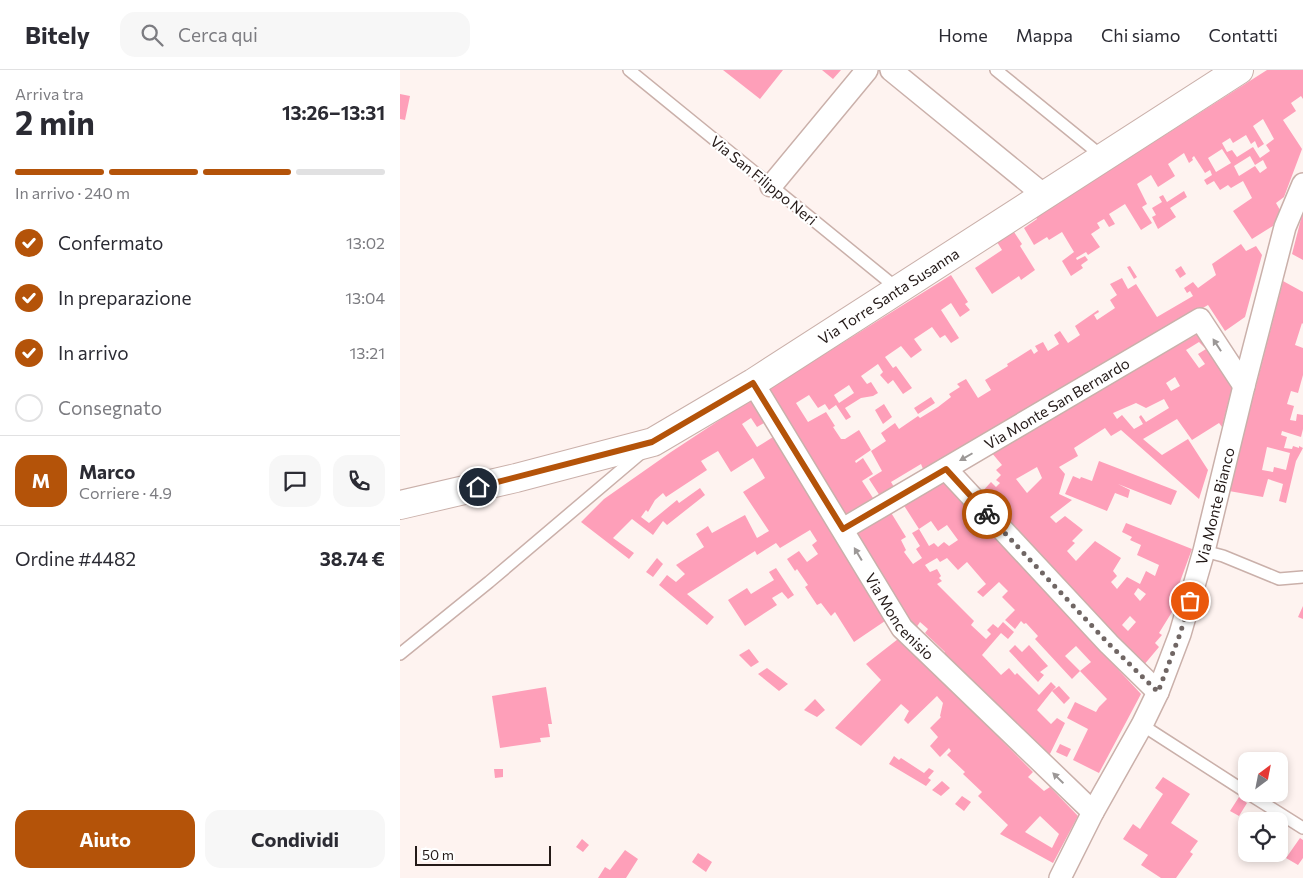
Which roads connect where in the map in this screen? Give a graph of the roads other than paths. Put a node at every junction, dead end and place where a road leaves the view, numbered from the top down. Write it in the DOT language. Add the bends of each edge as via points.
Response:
graph roads {
  1 [pos="630,70"];
  2 [pos="867,70"];
  3 [pos="890,70"];
  4 [pos="996,70"];
  5 [pos="1239,70"];
  6 [pos="1103,158"];
  7 [pos="771,186"];
  8 [pos="1302,187"];
  9 [pos="1044,195"];
  10 [pos="898,290"];
  11 [pos="753,383"];
  12 [pos="1244,386"];
  13 [pos="652,442"];
  14 [pos="946,469"];
  15 [pos="400,506"];
  16 [pos="843,529"];
  17 [pos="1204,551"];
  18 [pos="1303,576"];
  19 [pos="400,654"];
  20 [pos="1158,692"];
  21 [pos="1142,725"];
  22 [pos="1238,787"];
  23 [pos="1262,802"];
  24 [pos="1093,812"];
  25 [pos="1303,828"];
  26 [pos="1062,873"];
  1 -- 7 [label="lane, Via San Filippo Neri"];
  2 -- 7 [label="street"];
  3 -- 9 [label="street"];
  4 -- 6 [label="lane"];
  5 -- 6 [label="main road, Via Torre Santa Susanna"];
  6 -- 9 [label="main road, Via Torre Santa Susanna"];
  7 -- 10 [label="lane, Via San Filippo Neri"];
  8 -- 12 [label="street, Via Monte Bianco" via="1285,227"];
  9 -- 10 [label="main road, Via Torre Santa Susanna"];
  10 -- 11 [label="main road, Via Torre Santa Susanna"];
  11 -- 13 [label="main road, Via Torre Santa Susanna"];
  11 -- 16 [label="street, Via Moncenisio"];
  12 -- 14 [label="street, Via Monte San Bernardo, one-way" via="1200,320"];
  12 -- 17 [label="street, Via Monte Bianco"];
  13 -- 15 [label="main road, Via Torre Santa Susanna"];
  13 -- 19 [label="lane"];
  14 -- 16 [label="street, Via Monte San Bernardo"];
  14 -- 20 [label="street"];
  24 -- 16 [label="street, Via Moncenisio, one-way" via="902,628"];
  17 -- 18 [label="lane" via="1279,579"];
  17 -- 20 [label="street, Via Monte Bianco" via="1180,634"];
  20 -- 21 [label="street, Via Monte Bianco"];
  21 -- 22 [label="lane"];
  21 -- 24 [label="street, Via Monte Bianco"];
  23 -- 25 [label="lane"];
  24 -- 26 [label="street, Via Monte Bianco"];
}
